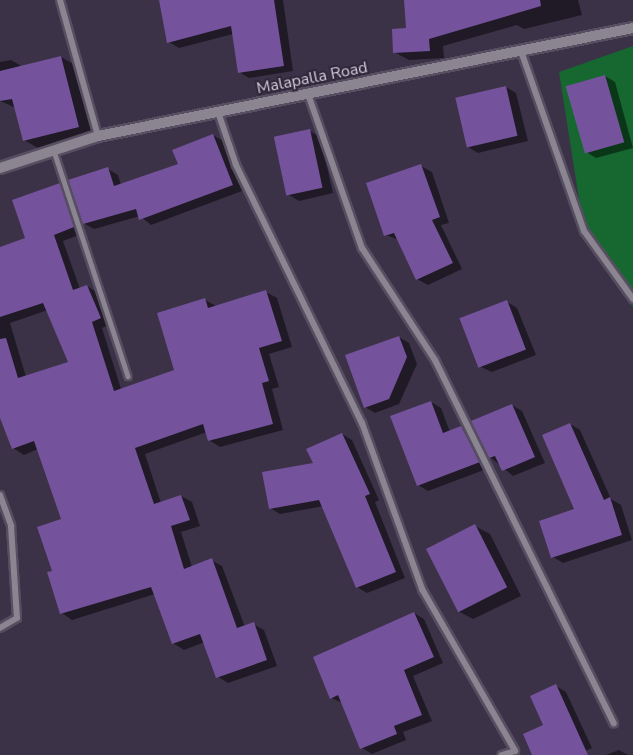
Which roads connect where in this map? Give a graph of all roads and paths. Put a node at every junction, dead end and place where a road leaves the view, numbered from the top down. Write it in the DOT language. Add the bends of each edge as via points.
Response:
graph roads {
  1 [pos="60,0"];
  2 [pos="633,28"];
  3 [pos="521,51"];
  4 [pos="308,94"];
  5 [pos="218,112"];
  6 [pos="98,136"];
  7 [pos="54,149"];
  8 [pos="0,168"];
  9 [pos="633,299"];
  10 [pos="128,376"];
  11 [pos="0,495"];
  12 [pos="0,628"];
  13 [pos="614,723"];
  14 [pos="502,755"];
  1 -- 6 [label="street"];
  2 -- 3 [label="street, Malapalla Road"];
  3 -- 4 [label="street, Malapalla Road"];
  3 -- 9 [label="street" via="584,231"];
  4 -- 5 [label="street, Malapalla Road"];
  4 -- 13 [label="street" via="362,248 435,360"];
  5 -- 6 [label="street, Malapalla Road"];
  5 -- 14 [label="street" via="236,165 362,423 422,590 515,751"];
  6 -- 7 [label="street, Malapalla Road"];
  7 -- 8 [label="street, Malapalla Road"];
  7 -- 10 [label="lane"];
  11 -- 12 [label="street" via="11,526 17,618"];
}
